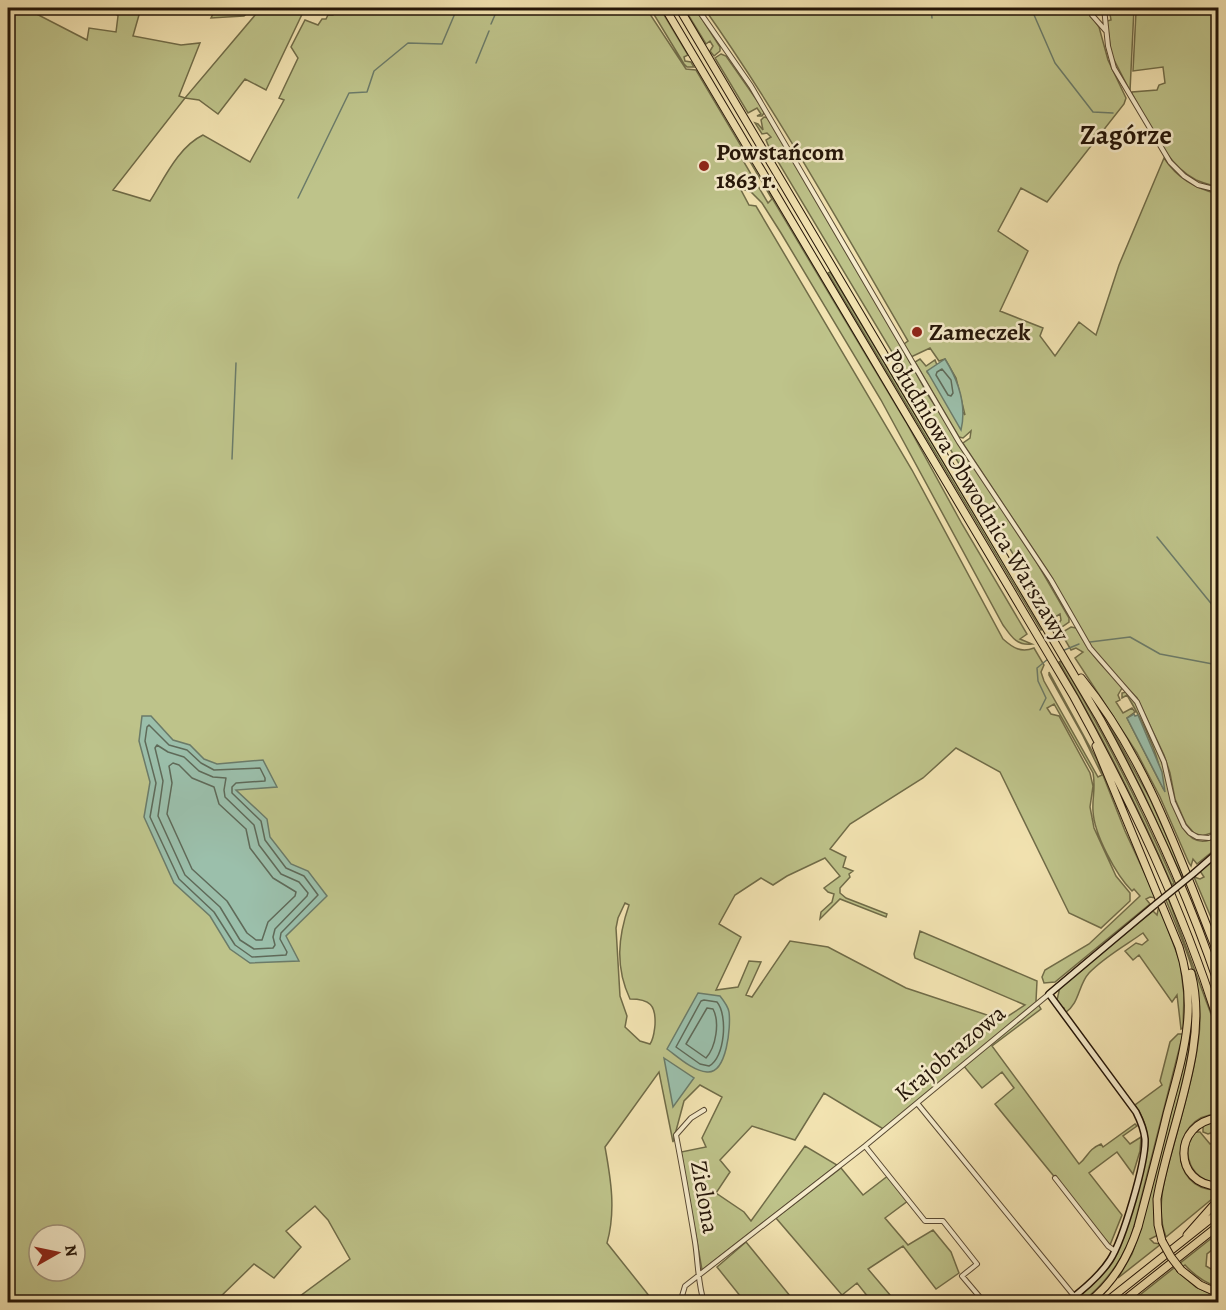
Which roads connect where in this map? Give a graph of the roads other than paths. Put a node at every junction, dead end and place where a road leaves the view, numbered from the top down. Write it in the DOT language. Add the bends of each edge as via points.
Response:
graph roads {
  1 [pos="665,8"];
  2 [pos="679,8"];
  3 [pos="697,8"];
  4 [pos="1089,8"];
  5 [pos="1104,8"];
  6 [pos="1106,32"];
  7 [pos="1218,190"];
  8 [pos="1068,662"];
  9 [pos="1074,697"];
  10 [pos="1218,833"];
  11 [pos="1218,852"];
  12 [pos="1166,912"];
  13 [pos="1208,925"];
  14 [pos="1218,944"];
  15 [pos="1218,954"];
  16 [pos="1218,983"];
  17 [pos="1049,994"];
  18 [pos="1218,1021"];
  19 [pos="917,1103"];
  20 [pos="704,1110"];
  21 [pos="1218,1118"];
  22 [pos="865,1146"];
  23 [pos="1055,1178"];
  24 [pos="1218,1186"];
  25 [pos="1218,1200"];
  26 [pos="1218,1213"];
  27 [pos="1218,1226"];
  28 [pos="1178,1246"];
  29 [pos="1115,1251"];
  30 [pos="700,1275"];
  31 [pos="1218,1293"];
  32 [pos="1075,1296"];
  33 [pos="674,1302"];
  34 [pos="704,1302"];
  35 [pos="984,1302"];
  36 [pos="1067,1302"];
  37 [pos="1089,1302"];
  38 [pos="1106,1302"];
  39 [pos="1122,1302"];
  1 -- 9 [label="highway, Południowa Obwodnica Warszawy"];
  2 -- 8 [label="highway, Południowa Obwodnica Warszawy"];
  3 -- 10 [label="street" via="751,87 959,442 1052,580 1090,648 1137,702 1164,762 1173,802 1184,826 1201,838"];
  4 -- 6 [label="street"];
  5 -- 6 [label="street"];
  6 -- 7 [label="street" via="1114,68 1170,162 1198,185"];
  8 -- 13 [label="highway" via="1113,724 1148,786"];
  8 -- 16 [label="highway, Południowa Obwodnica Warszawy" via="1149,814"];
  9 -- 12 [label="highway"];
  9 -- 18 [label="highway, Południowa Obwodnica Warszawy" via="1155,857"];
  11 -- 17 [label="street, Krajobrazowa, bridge"];
  12 -- 31 [label="highway, bridge" via="1188,964 1196,1013 1194,1044 1157,1200 1158,1225 1162,1241 1181,1270"];
  12 -- 37 [label="highway" via="1188,979 1185,1042 1132,1246 1116,1275"];
  13 -- 14 [label="highway"];
  13 -- 15 [label="highway"];
  17 -- 19 [label="street, Krajobrazowa"];
  17 -- 29 [label="street" via="1132,1107 1143,1130 1142,1161"];
  19 -- 22 [label="street, Krajobrazowa"];
  19 -- 32 [label="street"];
  20 -- 30 [label="street, Zielona" via="676,1135"];
  21 -- 24 [label="highway" via="1197,1125 1188,1135 1184,1150 1186,1166 1195,1178"];
  22 -- 30 [label="street, Krajobrazowa"];
  22 -- 35 [label="street" via="925,1221 943,1221 977,1264 962,1276"];
  23 -- 29 [label="street"];
  25 -- 28 [label="highway"];
  26 -- 28 [label="highway"];
  27 -- 39 [label="highway"];
  28 -- 38 [label="highway"];
  29 -- 32 [label="street" via="1100,1274"];
  30 -- 33 [label="street, Krajobrazowa" via="685,1286 682,1296"];
  30 -- 34 [label="street, Zielona"];
  32 -- 36 [label="street"];
}
